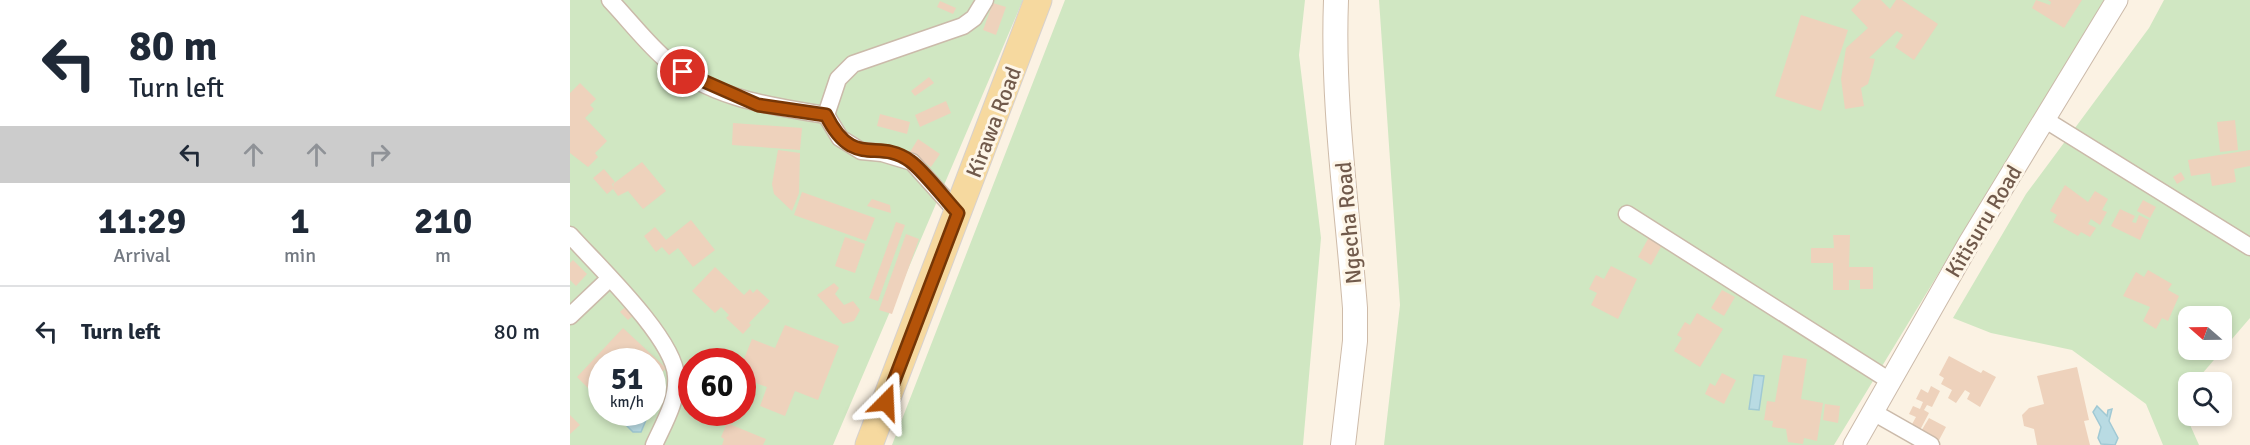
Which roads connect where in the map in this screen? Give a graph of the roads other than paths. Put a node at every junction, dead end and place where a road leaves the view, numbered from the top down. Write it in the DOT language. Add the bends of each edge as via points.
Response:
graph roads {
  1 [pos="610,0"];
  2 [pos="985,0"];
  3 [pos="1038,0"];
  4 [pos="1336,0"];
  5 [pos="2117,0"];
  6 [pos="826,115"];
  7 [pos="2044,118"];
  8 [pos="958,213"];
  9 [pos="1627,214"];
  10 [pos="570,235"];
  11 [pos="2250,247"];
  12 [pos="609,279"];
  13 [pos="570,316"];
  14 [pos="1890,381"];
  15 [pos="1874,412"];
  16 [pos="654,445"];
  17 [pos="868,445"];
  18 [pos="1343,445"];
  19 [pos="1854,445"];
  20 [pos="1932,445"];
  1 -- 6 [label="street" via="664,58 698,80 758,105"];
  2 -- 6 [label="street" via="974,18 963,26 853,64 838,79"];
  3 -- 8 [label="main road, Kirawa Road"];
  4 -- 18 [label="main road, Ngecha Road" via="1337,96 1355,308"];
  5 -- 7 [label="street, Kitisuru Road"];
  6 -- 8 [label="street" via="840,138 861,151 912,162"];
  7 -- 11 [label="street"];
  7 -- 14 [label="street, Kitisuru Road"];
  8 -- 17 [label="main road, Kirawa Road"];
  9 -- 14 [label="street"];
  10 -- 12 [label="street"];
  12 -- 13 [label="street"];
  12 -- 16 [label="street" via="660,336 676,368 675,394"];
  14 -- 15 [label="street, Kitisuru Road"];
  15 -- 19 [label="street, Kitisuru Road"];
  15 -- 20 [label="street"];
}
